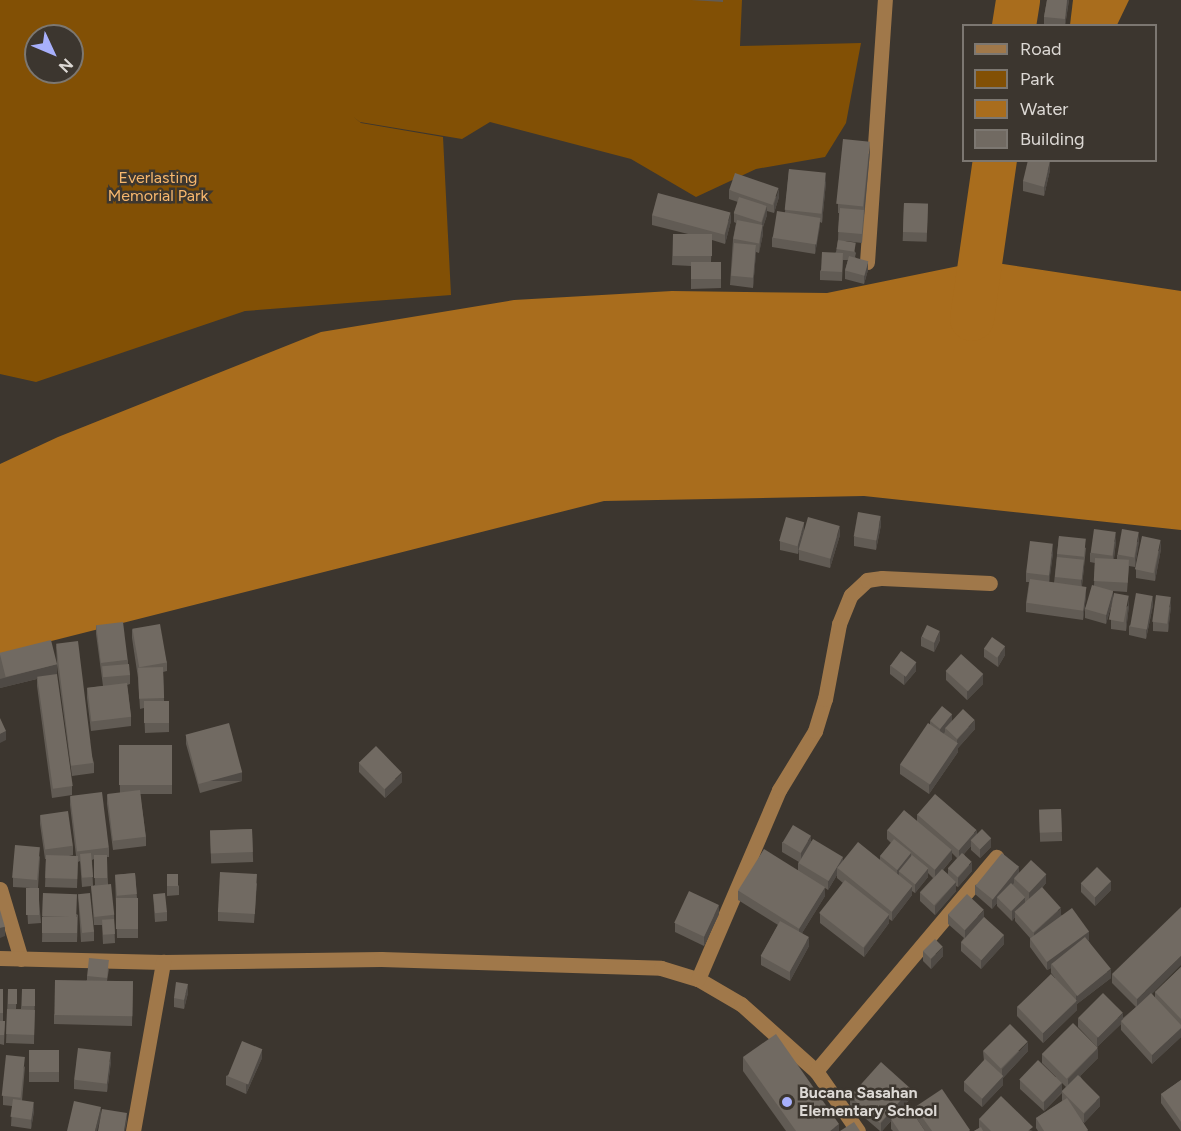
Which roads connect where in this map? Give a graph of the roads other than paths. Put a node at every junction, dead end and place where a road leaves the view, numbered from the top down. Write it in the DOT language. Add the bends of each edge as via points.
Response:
graph roads {
  1 [pos="885,0"];
  2 [pos="867,262"];
  3 [pos="990,583"];
  4 [pos="996,857"];
  5 [pos="0,889"];
  6 [pos="0,958"];
  7 [pos="21,958"];
  8 [pos="163,962"];
  9 [pos="698,979"];
  10 [pos="816,1071"];
  11 [pos="133,1131"];
  12 [pos="858,1131"];
  1 -- 2 [label="street"];
  3 -- 9 [label="street" via="882,578 867,580 851,595 839,624 815,731 779,790"];
  4 -- 10 [label="street"];
  5 -- 7 [label="street"];
  6 -- 7 [label="street"];
  7 -- 8 [label="street"];
  8 -- 9 [label="street" via="393,959 661,968"];
  8 -- 11 [label="street"];
  9 -- 10 [label="street" via="741,1004"];
  10 -- 12 [label="street"];
}
